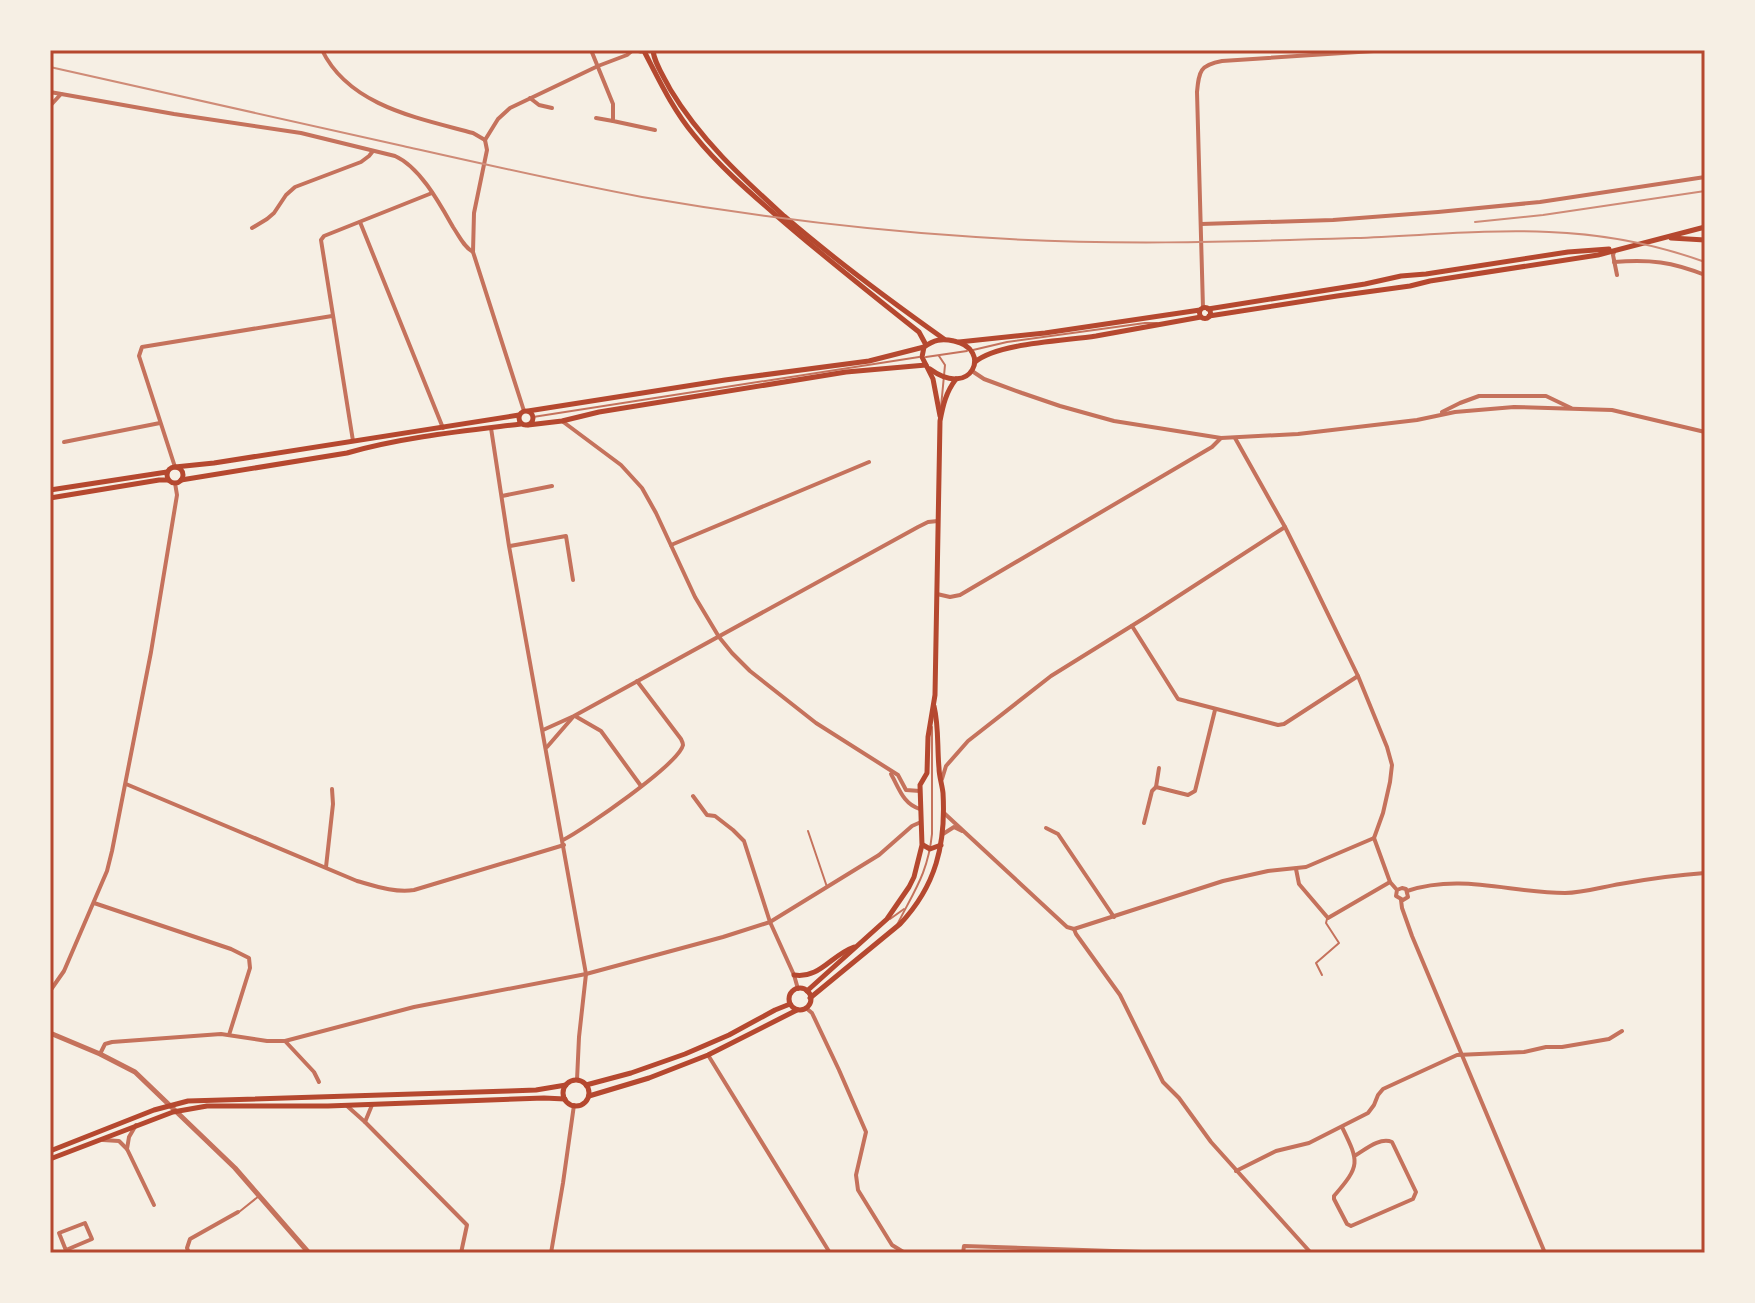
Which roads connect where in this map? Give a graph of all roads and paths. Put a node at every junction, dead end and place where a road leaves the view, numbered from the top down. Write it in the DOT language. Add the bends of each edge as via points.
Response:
graph roads {
  1 [pos="591,50"];
  2 [pos="634,50"];
  3 [pos="648,50"];
  4 [pos="1389,50"];
  5 [pos="324,51"];
  6 [pos="1358,52"];
  7 [pos="598,66"];
  8 [pos="50,92"];
  9 [pos="61,94"];
  10 [pos="530,98"];
  11 [pos="50,106"];
  12 [pos="552,108"];
  13 [pos="596,118"];
  14 [pos="613,121"];
  15 [pos="655,130"];
  16 [pos="485,140"];
  17 [pos="373,151"];
  18 [pos="1705,177"];
  19 [pos="432,193"];
  20 [pos="754,193"];
  21 [pos="360,222"];
  22 [pos="1201,224"];
  23 [pos="1705,227"];
  24 [pos="252,228"];
  25 [pos="1666,237"];
  26 [pos="1705,240"];
  27 [pos="1614,249"];
  28 [pos="473,252"];
  29 [pos="1614,262"];
  30 [pos="1617,275"];
  31 [pos="1705,275"];
  32 [pos="1203,309"];
  33 [pos="1164,314"];
  34 [pos="332,316"];
  35 [pos="1209,316"];
  36 [pos="1201,317"];
  37 [pos="1145,323"];
  38 [pos="1169,323"];
  39 [pos="944,339"];
  40 [pos="959,342"];
  41 [pos="925,346"];
  42 [pos="971,350"];
  43 [pos="938,356"];
  44 [pos="882,357"];
  45 [pos="922,357"];
  46 [pos="900,360"];
  47 [pos="975,362"];
  48 [pos="928,367"];
  49 [pos="972,371"];
  50 [pos="944,378"];
  51 [pos="956,379"];
  52 [pos="711,383"];
  53 [pos="699,390"];
  54 [pos="1460,403"];
  55 [pos="1573,409"];
  56 [pos="524,412"];
  57 [pos="1455,412"];
  58 [pos="1435,415"];
  59 [pos="533,417"];
  60 [pos="562,421"];
  61 [pos="940,421"];
  62 [pos="160,423"];
  63 [pos="525,424"];
  64 [pos="443,428"];
  65 [pos="491,428"];
  66 [pos="1705,432"];
  67 [pos="1221,438"];
  68 [pos="1235,438"];
  69 [pos="353,441"];
  70 [pos="64,442"];
  71 [pos="869,462"];
  72 [pos="175,467"];
  73 [pos="167,472"];
  74 [pos="168,480"];
  75 [pos="178,482"];
  76 [pos="552,486"];
  77 [pos="50,490"];
  78 [pos="502,496"];
  79 [pos="50,498"];
  80 [pos="938,521"];
  81 [pos="1285,527"];
  82 [pos="671,545"];
  83 [pos="509,546"];
  84 [pos="573,580"];
  85 [pos="937,594"];
  86 [pos="1132,626"];
  87 [pos="719,637"];
  88 [pos="1358,676"];
  89 [pos="637,681"];
  90 [pos="934,703"];
  91 [pos="1215,710"];
  92 [pos="574,716"];
  93 [pos="543,730"];
  94 [pos="546,748"];
  95 [pos="957,751"];
  96 [pos="939,756"];
  97 [pos="1159,768"];
  98 [pos="890,772"];
  99 [pos="935,777"];
  100 [pos="126,784"];
  101 [pos="641,786"];
  102 [pos="1156,787"];
  103 [pos="332,789"];
  104 [pos="920,791"];
  105 [pos="693,796"];
  106 [pos="920,809"];
  107 [pos="943,813"];
  108 [pos="921,822"];
  109 [pos="1144,823"];
  110 [pos="1046,828"];
  111 [pos="808,831"];
  112 [pos="943,834"];
  113 [pos="968,834"];
  114 [pos="1374,838"];
  115 [pos="563,843"];
  116 [pos="922,845"];
  117 [pos="941,845"];
  118 [pos="930,849"];
  119 [pos="326,867"];
  120 [pos="1296,869"];
  121 [pos="1705,873"];
  122 [pos="1390,882"];
  123 [pos="827,887"];
  124 [pos="1397,890"];
  125 [pos="1407,891"];
  126 [pos="1401,900"];
  127 [pos="94,903"];
  128 [pos="905,908"];
  129 [pos="1114,917"];
  130 [pos="1328,918"];
  131 [pos="770,922"];
  132 [pos="883,923"];
  133 [pos="1074,929"];
  134 [pos="891,932"];
  135 [pos="855,947"];
  136 [pos="586,974"];
  137 [pos="794,975"];
  138 [pos="1322,975"];
  139 [pos="798,989"];
  140 [pos="50,991"];
  141 [pos="807,991"];
  142 [pos="810,998"];
  143 [pos="790,1004"];
  144 [pos="806,1008"];
  145 [pos="797,1010"];
  146 [pos="1622,1031"];
  147 [pos="50,1033"];
  148 [pos="229,1035"];
  149 [pos="285,1041"];
  150 [pos="100,1054"];
  151 [pos="1461,1054"];
  152 [pos="708,1055"];
  153 [pos="577,1080"];
  154 [pos="319,1082"];
  155 [pos="566,1085"];
  156 [pos="586,1085"];
  157 [pos="589,1096"];
  158 [pos="565,1099"];
  159 [pos="346,1105"];
  160 [pos="372,1105"];
  161 [pos="574,1105"];
  162 [pos="365,1122"];
  163 [pos="136,1125"];
  164 [pos="1342,1127"];
  165 [pos="99,1140"];
  166 [pos="127,1149"];
  167 [pos="50,1151"];
  168 [pos="1356,1155"];
  169 [pos="50,1159"];
  170 [pos="1236,1171"];
  171 [pos="260,1195"];
  172 [pos="154,1205"];
  173 [pos="238,1212"];
  174 [pos="66,1251"];
  175 [pos="189,1253"];
  176 [pos="309,1253"];
  177 [pos="461,1253"];
  178 [pos="551,1253"];
  179 [pos="830,1253"];
  180 [pos="905,1253"];
  181 [pos="963,1253"];
  182 [pos="1172,1253"];
  183 [pos="1311,1253"];
  184 [pos="1545,1253"];
  1 -- 7 [label="street"];
  2 -- 3 [label="main road"];
  2 -- 7 [label="street"];
  3 -- 20 [label="main road" via="663,89 694,135"];
  4 -- 6 [label="street"];
  5 -- 16 [label="street" via="336,73 380,104"];
  6 -- 22 [label="street" via="1222,61 1202,70 1197,92"];
  7 -- 10 [label="street"];
  7 -- 14 [label="street" via="613,104"];
  8 -- 9 [label="street"];
  9 -- 11 [label="street"];
  9 -- 17 [label="street" via="301,133"];
  10 -- 12 [label="street"];
  10 -- 16 [label="street" via="502,114"];
  13 -- 14 [label="street"];
  14 -- 15 [label="street"];
  16 -- 28 [label="street"];
  17 -- 19 [label="street" via="407,163"];
  17 -- 24 [label="street" via="361,162 295,187 274,213"];
  18 -- 22 [label="street" via="1438,212"];
  19 -- 21 [label="street"];
  19 -- 28 [label="street"];
  20 -- 39 [label="main road"];
  20 -- 41 [label="main road" via="919,332"];
  21 -- 34 [label="street" via="321,240"];
  21 -- 64 [label="street"];
  22 -- 32 [label="street"];
  23 -- 25 [label="main road"];
  25 -- 26 [label="main road"];
  25 -- 27 [label="main road"];
  27 -- 29 [label="street"];
  27 -- 32 [label="main road"];
  27 -- 35 [label="main road"];
  28 -- 56 [label="street"];
  29 -- 30 [label="street"];
  29 -- 31 [label="street" via="1660,261"];
  32 -- 33 [label="main road"];
  32 -- 35 [label="main road"];
  32 -- 36 [label="main road"];
  33 -- 37 [label="lane"];
  33 -- 40 [label="main road"];
  34 -- 62 [label="street" via="142,347 139,356"];
  34 -- 69 [label="street"];
  35 -- 36 [label="main road"];
  36 -- 38 [label="main road"];
  37 -- 38 [label="lane"];
  37 -- 42 [label="lane"];
  38 -- 47 [label="main road" via="1008,349"];
  39 -- 40 [label="main road"];
  39 -- 41 [label="main road"];
  40 -- 42 [label="main road"];
  41 -- 44 [label="main road"];
  41 -- 45 [label="main road"];
  42 -- 43 [label="lane"];
  42 -- 47 [label="main road"];
  43 -- 45 [label="lane"];
  43 -- 50 [label="lane" via="945,365"];
  44 -- 46 [label="lane"];
  44 -- 52 [label="main road"];
  45 -- 46 [label="lane"];
  45 -- 48 [label="main road"];
  46 -- 53 [label="lane"];
  47 -- 49 [label="main road"];
  48 -- 50 [label="main road"];
  48 -- 60 [label="main road" via="846,372"];
  48 -- 61 [label="main road"];
  49 -- 51 [label="main road"];
  49 -- 67 [label="street" via="1022,393 1114,421"];
  50 -- 51 [label="main road"];
  50 -- 61 [label="lane"];
  51 -- 61 [label="main road"];
  52 -- 53 [label="lane"];
  52 -- 56 [label="main road"];
  53 -- 59 [label="lane"];
  54 -- 55 [label="street" via="1479,396 1546,396"];
  54 -- 57 [label="street"];
  54 -- 58 [label="street"];
  55 -- 57 [label="street"];
  55 -- 66 [label="street" via="1612,410"];
  56 -- 59 [label="main road"];
  56 -- 63 [label="main road" via="519,419"];
  56 -- 64 [label="main road"];
  57 -- 58 [label="street"];
  58 -- 68 [label="street"];
  59 -- 63 [label="main road"];
  60 -- 63 [label="main road"];
  60 -- 82 [label="street" via="633,477"];
  61 -- 80 [label="main road"];
  62 -- 70 [label="street"];
  62 -- 72 [label="street"];
  63 -- 65 [label="main road"];
  64 -- 69 [label="main road"];
  65 -- 75 [label="main road"];
  65 -- 78 [label="street"];
  67 -- 68 [label="street"];
  67 -- 85 [label="street" via="960,595"];
  68 -- 81 [label="street"];
  69 -- 72 [label="main road"];
  71 -- 82 [label="street"];
  72 -- 73 [label="main road"];
  72 -- 75 [label="main road" via="182,472"];
  73 -- 74 [label="main road"];
  73 -- 77 [label="main road"];
  74 -- 75 [label="main road"];
  74 -- 79 [label="main road"];
  75 -- 100 [label="street"];
  76 -- 78 [label="street"];
  78 -- 83 [label="street"];
  80 -- 85 [label="main road"];
  80 -- 87 [label="street" via="918,527"];
  81 -- 86 [label="street"];
  81 -- 88 [label="street"];
  82 -- 87 [label="street"];
  83 -- 84 [label="street" via="566,536"];
  83 -- 93 [label="street"];
  85 -- 90 [label="main road"];
  86 -- 91 [label="street" via="1178,699"];
  86 -- 95 [label="street" via="1051,676"];
  87 -- 89 [label="street"];
  87 -- 98 [label="street" via="740,662 794,706"];
  88 -- 91 [label="street" via="1284,724"];
  88 -- 114 [label="street" via="1392,765"];
  89 -- 92 [label="street"];
  89 -- 101 [label="street" via="683,743 666,767"];
  90 -- 96 [label="main road"];
  90 -- 99 [label="main road" via="927,773"];
  91 -- 102 [label="street" via="1195,791 1188,795"];
  92 -- 93 [label="street"];
  92 -- 94 [label="street"];
  92 -- 101 [label="street" via="601,731"];
  93 -- 94 [label="street"];
  94 -- 115 [label="street"];
  95 -- 96 [label="street" via="945,760"];
  95 -- 99 [label="street"];
  96 -- 99 [label="main road"];
  97 -- 102 [label="street"];
  98 -- 104 [label="street" via="906,790"];
  98 -- 106 [label="street" via="904,798"];
  99 -- 104 [label="main road" via="920,785"];
  99 -- 107 [label="main road"];
  99 -- 118 [label="lane"];
  100 -- 119 [label="street"];
  100 -- 127 [label="street" via="107,871"];
  101 -- 115 [label="street"];
  102 -- 109 [label="street"];
  103 -- 119 [label="street"];
  104 -- 106 [label="main road"];
  105 -- 131 [label="street" via="707,815 744,841"];
  106 -- 108 [label="main road"];
  107 -- 112 [label="main road"];
  107 -- 113 [label="street"];
  108 -- 116 [label="main road"];
  108 -- 123 [label="street"];
  110 -- 129 [label="street" via="1058,834"];
  111 -- 123 [label="lane"];
  112 -- 113 [label="street" via="954,827"];
  112 -- 117 [label="main road"];
  113 -- 133 [label="street"];
  114 -- 120 [label="street"];
  114 -- 122 [label="street"];
  115 -- 119 [label="street" via="408,892 357,881"];
  115 -- 136 [label="street"];
  116 -- 118 [label="main road"];
  116 -- 132 [label="main road" via="914,877"];
  117 -- 118 [label="main road"];
  117 -- 134 [label="main road" via="923,896"];
  118 -- 128 [label="lane" via="918,888"];
  120 -- 129 [label="street" via="1223,881"];
  120 -- 130 [label="street" via="1299,884"];
  121 -- 125 [label="street" via="1567,893 1470,882"];
  122 -- 124 [label="street"];
  122 -- 130 [label="street"];
  123 -- 131 [label="street"];
  124 -- 125 [label="street"];
  124 -- 126 [label="street"];
  125 -- 126 [label="street"];
  126 -- 151 [label="street"];
  127 -- 140 [label="street"];
  127 -- 148 [label="street" via="249,958"];
  128 -- 132 [label="lane"];
  128 -- 134 [label="lane"];
  129 -- 133 [label="street"];
  130 -- 138 [label="lane" via="1339,943 1316,963"];
  131 -- 136 [label="street"];
  131 -- 137 [label="street"];
  132 -- 135 [label="main road"];
  133 -- 170 [label="street" via="1120,995 1160,1078"];
  134 -- 142 [label="main road"];
  135 -- 137 [label="main road" via="811,975"];
  135 -- 141 [label="main road"];
  136 -- 149 [label="street" via="414,1007"];
  136 -- 153 [label="street"];
  137 -- 139 [label="street"];
  139 -- 141 [label="main road"];
  139 -- 143 [label="main road" via="790,994"];
  141 -- 142 [label="main road"];
  142 -- 144 [label="main road"];
  143 -- 145 [label="main road"];
  143 -- 156 [label="main road" via="685,1054"];
  144 -- 145 [label="main road"];
  144 -- 180 [label="street" via="866,1132 856,1175 858,1190 892,1245"];
  145 -- 152 [label="main road"];
  146 -- 151 [label="street" via="1609,1039 1562,1047"];
  147 -- 150 [label="street"];
  148 -- 149 [label="street"];
  148 -- 150 [label="street" via="112,1042"];
  149 -- 154 [label="street"];
  150 -- 171 [label="street" via="135,1072"];
  151 -- 164 [label="street" via="1383,1089 1368,1113"];
  151 -- 184 [label="street"];
  152 -- 157 [label="main road"];
  152 -- 179 [label="street"];
  153 -- 155 [label="main road"];
  153 -- 156 [label="main road"];
  155 -- 158 [label="main road"];
  155 -- 167 [label="main road" via="202,1099 168,1105"];
  156 -- 157 [label="main road"];
  157 -- 161 [label="main road"];
  158 -- 160 [label="main road"];
  158 -- 161 [label="main road"];
  159 -- 160 [label="main road"];
  159 -- 162 [label="street"];
  159 -- 163 [label="main road" via="207,1106"];
  160 -- 162 [label="street"];
  161 -- 178 [label="street"];
  162 -- 177 [label="street" via="467,1225"];
  163 -- 165 [label="main road"];
  163 -- 166 [label="street"];
  164 -- 168 [label="street"];
  164 -- 170 [label="street"];
  165 -- 166 [label="street" via="115,1140"];
  165 -- 169 [label="main road"];
  166 -- 172 [label="street"];
  168 -- 168 [label="street" via="1350,1178 1334,1196 1347,1224 1416,1196 1392,1142 1381,1141"];
  170 -- 183 [label="street"];
  171 -- 173 [label="lane"];
  171 -- 176 [label="street"];
  173 -- 175 [label="street" via="190,1239"];
  174 -- 174 [label="street" via="59,1233 85,1223 92,1239"];
  181 -- 182 [label="street" via="964,1246"];
}
